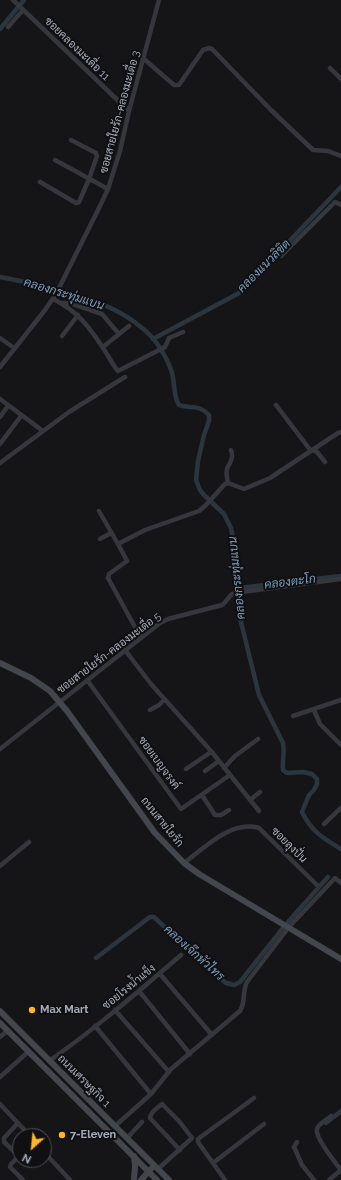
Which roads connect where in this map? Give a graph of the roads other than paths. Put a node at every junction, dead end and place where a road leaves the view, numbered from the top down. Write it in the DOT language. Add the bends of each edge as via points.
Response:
graph roads {
  1 [pos="159,0"];
  2 [pos="18,5"];
  3 [pos="8,27"];
  4 [pos="144,59"];
  5 [pos="330,68"];
  6 [pos="341,79"];
  7 [pos="129,111"];
  8 [pos="71,140"];
  9 [pos="341,156"];
  10 [pos="55,160"];
  11 [pos="89,179"];
  12 [pos="40,182"];
  13 [pos="108,189"];
  14 [pos="341,205"];
  15 [pos="281,256"];
  16 [pos="53,299"];
  17 [pos="60,303"];
  18 [pos="78,315"];
  19 [pos="129,326"];
  20 [pos="183,332"];
  21 [pos="120,334"];
  22 [pos="62,336"];
  23 [pos="0,338"];
  24 [pos="102,347"];
  25 [pos="14,348"];
  26 [pos="0,367"];
  27 [pos="125,377"];
  28 [pos="0,399"];
  29 [pos="276,405"];
  30 [pos="8,406"];
  31 [pos="21,416"];
  32 [pos="0,417"];
  33 [pos="43,431"];
  34 [pos="341,432"];
  35 [pos="0,444"];
  36 [pos="230,450"];
  37 [pos="312,450"];
  38 [pos="325,462"];
  39 [pos="0,463"];
  40 [pos="228,483"];
  41 [pos="99,511"];
  42 [pos="111,533"];
  43 [pos="100,539"];
  44 [pos="118,544"];
  45 [pos="341,579"];
  46 [pos="141,638"];
  47 [pos="125,650"];
  48 [pos="0,663"];
  49 [pos="87,680"];
  50 [pos="164,700"];
  51 [pos="341,700"];
  52 [pos="59,702"];
  53 [pos="150,710"];
  54 [pos="314,710"];
  55 [pos="293,716"];
  56 [pos="258,740"];
  57 [pos="341,745"];
  58 [pos="0,749"];
  59 [pos="211,752"];
  60 [pos="219,761"];
  61 [pos="186,768"];
  62 [pos="224,768"];
  63 [pos="205,771"];
  64 [pos="230,775"];
  65 [pos="260,792"];
  66 [pos="202,795"];
  67 [pos="250,800"];
  68 [pos="341,808"];
  69 [pos="229,810"];
  70 [pos="259,811"];
  71 [pos="324,824"];
  72 [pos="29,842"];
  73 [pos="184,863"];
  74 [pos="0,866"];
  75 [pos="341,883"];
  76 [pos="317,885"];
  77 [pos="289,927"];
  78 [pos="181,955"];
  79 [pos="341,959"];
  80 [pos="160,974"];
  81 [pos="139,991"];
  82 [pos="116,1010"];
  83 [pos="0,1011"];
  84 [pos="0,1023"];
  85 [pos="95,1026"];
  86 [pos="8,1031"];
  87 [pos="212,1035"];
  88 [pos="0,1037"];
  89 [pos="29,1051"];
  90 [pos="190,1054"];
  91 [pos="49,1061"];
  92 [pos="169,1072"];
  93 [pos="0,1077"];
  94 [pos="151,1094"];
  95 [pos="254,1098"];
  96 [pos="0,1104"];
  97 [pos="331,1116"];
  98 [pos="142,1122"];
  99 [pos="18,1123"];
  100 [pos="264,1124"];
  101 [pos="115,1126"];
  102 [pos="13,1128"];
  103 [pos="23,1128"];
  104 [pos="12,1129"];
  105 [pos="128,1137"];
  106 [pos="297,1142"];
  107 [pos="12,1149"];
  108 [pos="180,1150"];
  109 [pos="134,1156"];
  110 [pos="52,1161"];
  111 [pos="12,1163"];
  112 [pos="213,1163"];
  113 [pos="158,1169"];
  114 [pos="341,1170"];
  115 [pos="148,1172"];
  116 [pos="155,1179"];
  117 [pos="23,1180"];
  118 [pos="70,1180"];
  119 [pos="134,1180"];
  120 [pos="141,1180"];
  121 [pos="169,1180"];
  122 [pos="225,1180"];
  123 [pos="314,1180"];
  124 [pos="328,1180"];
  1 -- 4 [label="street, ซอยสายใยรัก-คลองมะเดื่อ 3"];
  2 -- 3 [label="street"];
  2 -- 7 [label="street, ซอยคลองมะเดื่อ 11"];
  4 -- 7 [label="street, ซอยสายใยรัก-คลองมะเดื่อ 3"];
  4 -- 9 [label="street" via="177,85 204,50 212,49 313,150 328,151"];
  5 -- 6 [label="street"];
  7 -- 13 [label="street, ซอยสายใยรัก-คลองมะเดื่อ 3"];
  8 -- 11 [label="street" via="96,153"];
  10 -- 11 [label="street"];
  11 -- 12 [label="street" via="79,202 76,203"];
  11 -- 13 [label="street"];
  13 -- 16 [label="street, ซอยสายใยรัก-คลองมะเดื่อ 3"];
  14 -- 15 [label="street" via="335,202"];
  16 -- 17 [label="street"];
  16 -- 25 [label="street, ซอยสายใยรัก-คลองมะเดื่อ 3"];
  17 -- 18 [label="street"];
  17 -- 21 [label="street" via="70,303 102,314"];
  18 -- 22 [label="street"];
  18 -- 24 [label="street"];
  19 -- 21 [label="street"];
  20 -- 24 [label="street" via="169,338 165,346 118,371"];
  21 -- 24 [label="street"];
  23 -- 25 [label="street"];
  25 -- 26 [label="street, ซอยสายใยรัก-คลองมะเดื่อ 3"];
  27 -- 33 [label="street"];
  28 -- 30 [label="street"];
  29 -- 37 [label="street"];
  30 -- 31 [label="street"];
  30 -- 32 [label="street"];
  31 -- 33 [label="street"];
  31 -- 35 [label="street"];
  33 -- 39 [label="street"];
  34 -- 37 [label="street"];
  36 -- 40 [label="street" via="232,461 227,470"];
  37 -- 38 [label="street"];
  37 -- 40 [label="street" via="270,478 252,486 244,489"];
  40 -- 44 [label="street" via="205,506 191,514 145,530"];
  41 -- 42 [label="street"];
  42 -- 43 [label="street"];
  42 -- 44 [label="street"];
  44 -- 46 [label="street" via="127,561 109,574 108,578"];
  45 -- 46 [label="street, ซอยสายใยรัก-คลองมะเดื่อ 5" via="234,593 222,605 168,619"];
  46 -- 47 [label="street, ซอยสายใยรัก-คลองมะเดื่อ 5"];
  47 -- 49 [label="street, ซอยสายใยรัก-คลองมะเดื่อ 5"];
  47 -- 50 [label="street"];
  48 -- 52 [label="main road, ถนนสายใยรัก" via="42,685"];
  49 -- 52 [label="street, ซอยสายใยรัก-คลองมะเดื่อ 5"];
  49 -- 66 [label="street, ซอยเบญจรงค์" via="180,808"];
  50 -- 53 [label="street"];
  50 -- 59 [label="street"];
  51 -- 54 [label="street"];
  52 -- 58 [label="street, ซอยสายใยรัก-คลองมะเดื่อ 5"];
  52 -- 73 [label="main road, ถนนสายใยรัก" via="155,833"];
  54 -- 55 [label="street"];
  54 -- 57 [label="street" via="320,724"];
  56 -- 62 [label="street" via="235,756"];
  59 -- 60 [label="street"];
  59 -- 61 [label="street"];
  60 -- 62 [label="street"];
  60 -- 63 [label="street"];
  62 -- 64 [label="street"];
  64 -- 66 [label="street, ซอยเบญจรงค์"];
  64 -- 67 [label="street"];
  65 -- 67 [label="street"];
  66 -- 69 [label="street" via="215,815 221,815"];
  67 -- 70 [label="street"];
  68 -- 71 [label="street"];
  72 -- 74 [label="street"];
  73 -- 76 [label="street, ซอยลุงปั่น" via="228,832 252,826 258,828"];
  73 -- 77 [label="main road, ถนนสายใยรัก"];
  75 -- 77 [label="street" via="335,878"];
  77 -- 79 [label="main road, ถนนสายใยรัก"];
  77 -- 87 [label="street" via="247,982 240,1011"];
  78 -- 80 [label="street, ซอยโรงน้ำแข็ง"];
  80 -- 81 [label="street, ซอยโรงน้ำแข็ง"];
  80 -- 87 [label="street"];
  81 -- 82 [label="street, ซอยโรงน้ำแข็ง"];
  81 -- 90 [label="street"];
  82 -- 85 [label="street, ซอยโรงน้ำแข็ง"];
  82 -- 92 [label="street"];
  83 -- 91 [label="main road, ถนนเศรษฐกิจ 1"];
  84 -- 86 [label="main road, ถนนเศรษฐกิจ 1"];
  85 -- 91 [label="street, ซอยโรงน้ำแข็ง"];
  85 -- 94 [label="street"];
  86 -- 88 [label="street"];
  86 -- 89 [label="main road, ถนนเศรษฐกิจ 1"];
  87 -- 90 [label="street"];
  89 -- 93 [label="street"];
  89 -- 109 [label="main road, ถนนเศรษฐกิจ 1"];
  90 -- 92 [label="street"];
  91 -- 101 [label="main road, ถนนเศรษฐกิจ 1"];
  92 -- 94 [label="street"];
  94 -- 101 [label="street"];
  95 -- 112 [label="street" via="198,1138 198,1142"];
  96 -- 99 [label="street"];
  97 -- 114 [label="street" via="319,1126 317,1133"];
  98 -- 105 [label="street"];
  99 -- 102 [label="street"];
  99 -- 103 [label="street"];
  100 -- 112 [label="street"];
  101 -- 105 [label="main road, ถนนเศรษฐกิจ 1"];
  104 -- 107 [label="street" via="4,1138 4,1142"];
  105 -- 113 [label="main road, ถนนเศรษฐกิจ 1"];
  106 -- 123 [label="street" via="294,1147"];
  108 -- 108 [label="street" via="150,1118 162,1104 192,1139"];
  108 -- 113 [label="street"];
  109 -- 115 [label="main road, ถนนเศรษฐกิจ 1"];
  109 -- 119 [label="main road"];
  110 -- 118 [label="street"];
  111 -- 117 [label="street" via="10,1167"];
  112 -- 122 [label="street"];
  113 -- 115 [label="main road"];
  113 -- 116 [label="main road, ถนนเศรษฐกิจ 1"];
  113 -- 121 [label="main road, ถนนเศรษฐกิจ 1"];
  114 -- 124 [label="street"];
  115 -- 116 [label="main road, ถนนเศรษฐกิจ 1"];
  115 -- 120 [label="main road"];
}
